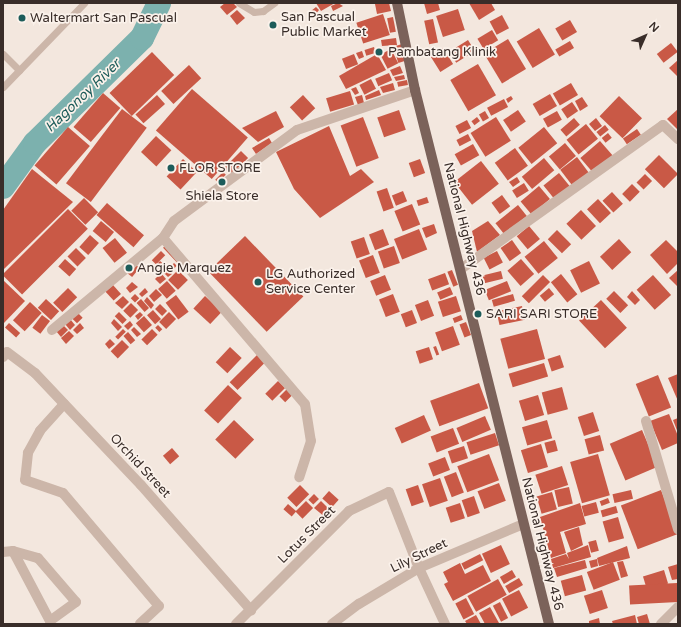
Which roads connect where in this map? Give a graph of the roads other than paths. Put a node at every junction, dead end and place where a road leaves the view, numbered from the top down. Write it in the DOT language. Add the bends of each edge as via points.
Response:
graph roads {
  1 [pos="84,3"];
  2 [pos="239,3"];
  3 [pos="274,3"];
  4 [pos="397,3"];
  5 [pos="3,54"];
  6 [pos="19,70"];
  7 [pos="3,87"];
  8 [pos="415,90"];
  9 [pos="678,139"];
  10 [pos="163,238"];
  11 [pos="461,269"];
  12 [pos="52,330"];
  13 [pos="3,357"];
  14 [pos="64,404"];
  15 [pos="646,421"];
  16 [pos="300,477"];
  17 [pos="523,524"];
  18 [pos="678,530"];
  19 [pos="8,551"];
  20 [pos="419,568"];
  21 [pos="678,607"];
  22 [pos="250,610"];
  23 [pos="140,624"];
  24 [pos="236,624"];
  25 [pos="332,624"];
  26 [pos="445,624"];
  27 [pos="549,624"];
  28 [pos="661,624"];
  1 -- 6 [label="lane"];
  2 -- 3 [label="lane" via="254,12 263,11"];
  4 -- 8 [label="main road, National Highway 436"];
  5 -- 6 [label="lane"];
  6 -- 7 [label="lane"];
  8 -- 10 [label="street" via="297,130 174,221"];
  8 -- 11 [label="main road, National Highway 436"];
  9 -- 11 [label="street" via="663,125"];
  10 -- 12 [label="street"];
  10 -- 16 [label="street" via="305,404 311,441"];
  11 -- 17 [label="main road, National Highway 436"];
  13 -- 14 [label="street, Orchid Street" via="7,352 35,373"];
  14 -- 22 [label="street, Orchid Street" via="141,485"];
  14 -- 23 [label="street" via="40,431 28,453 25,480 63,492 159,606"];
  15 -- 18 [label="street"];
  17 -- 20 [label="street, Lily Street"];
  17 -- 27 [label="main road, National Highway 436"];
  19 -- 19 [label="street" via="38,558 76,602 50,621"];
  20 -- 22 [label="street, Lotus Street" via="389,492 349,511"];
  20 -- 25 [label="street, Lily Street" via="359,604"];
  20 -- 26 [label="street, Lotus Street"];
  21 -- 28 [label="street"];
  22 -- 24 [label="street, Lotus Street"];
}
